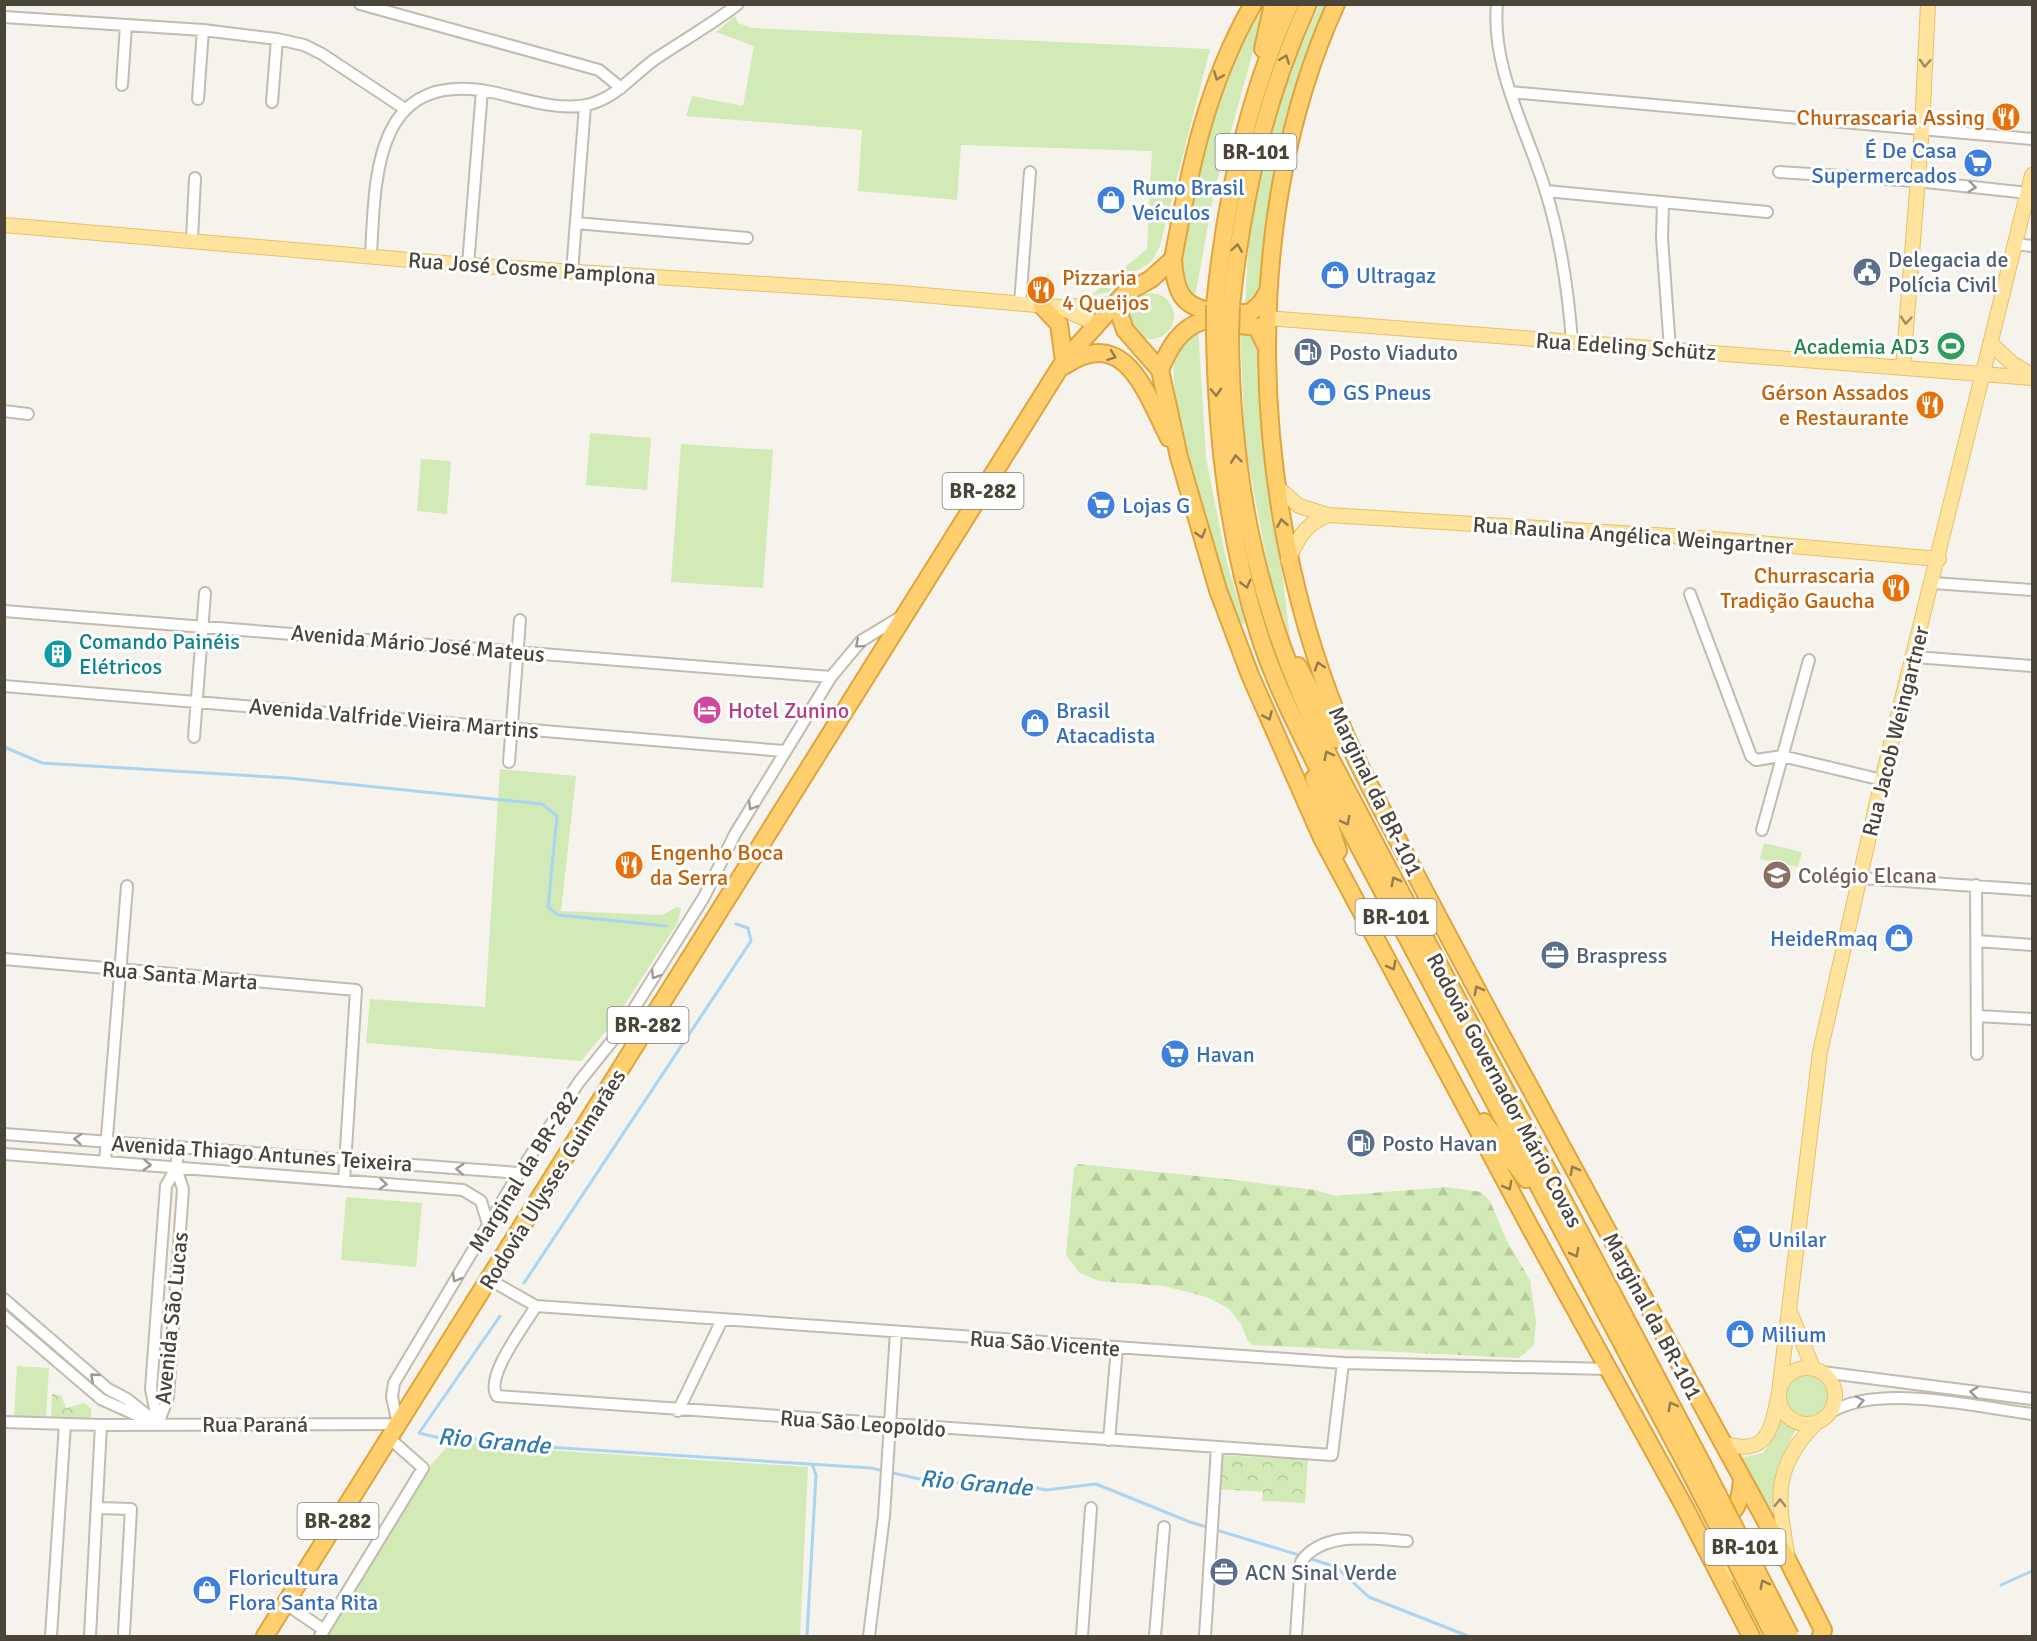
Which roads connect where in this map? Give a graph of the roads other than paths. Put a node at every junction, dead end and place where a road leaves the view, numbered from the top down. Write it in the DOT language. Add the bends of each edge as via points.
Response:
graph roads {
  1 [pos="360,4"];
  2 [pos="738,4"];
  3 [pos="1253,4"];
  4 [pos="1273,4"];
  5 [pos="1290,4"];
  6 [pos="1308,4"];
  7 [pos="1336,4"];
  8 [pos="1497,4"];
  9 [pos="1928,4"];
  10 [pos="4,16"];
  11 [pos="126,26"];
  12 [pos="203,30"];
  13 [pos="277,39"];
  14 [pos="122,85"];
  15 [pos="621,88"];
  16 [pos="482,90"];
  17 [pos="1510,92"];
  18 [pos="198,99"];
  19 [pos="272,102"];
  20 [pos="585,106"];
  21 [pos="405,109"];
  22 [pos="1922,128"];
  23 [pos="2032,139"];
  24 [pos="1779,171"];
  25 [pos="1030,172"];
  26 [pos="1234,175"];
  27 [pos="2032,175"];
  28 [pos="195,178"];
  29 [pos="1917,181"];
  30 [pos="1546,191"];
  31 [pos="2028,193"];
  32 [pos="1663,202"];
  33 [pos="1767,212"];
  34 [pos="576,223"];
  35 [pos="4,225"];
  36 [pos="747,238"];
  37 [pos="192,239"];
  38 [pos="2015,244"];
  39 [pos="2032,246"];
  40 [pos="371,256"];
  41 [pos="1173,258"];
  42 [pos="468,265"];
  43 [pos="572,272"];
  44 [pos="1142,284"];
  45 [pos="1268,290"];
  46 [pos="1020,304"];
  47 [pos="1116,304"];
  48 [pos="1042,306"];
  49 [pos="1223,306"];
  50 [pos="1059,307"];
  51 [pos="1268,318"];
  52 [pos="1096,324"];
  53 [pos="1216,329"];
  54 [pos="1131,338"];
  55 [pos="1572,341"];
  56 [pos="1990,343"];
  57 [pos="1266,347"];
  58 [pos="1670,349"];
  59 [pos="1061,366"];
  60 [pos="1903,367"];
  61 [pos="1160,370"];
  62 [pos="1983,374"];
  63 [pos="2032,376"];
  64 [pos="4,411"];
  65 [pos="28,414"];
  66 [pos="1179,457"];
  67 [pos="1276,486"];
  68 [pos="1328,515"];
  69 [pos="1938,559"];
  70 [pos="1288,560"];
  71 [pos="1933,583"];
  72 [pos="2032,591"];
  73 [pos="205,593"];
  74 [pos="1690,594"];
  75 [pos="4,611"];
  76 [pos="908,612"];
  77 [pos="1272,618"];
  78 [pos="519,620"];
  79 [pos="202,626"];
  80 [pos="517,651"];
  81 [pos="1914,657"];
  82 [pos="1809,660"];
  83 [pos="2032,666"];
  84 [pos="831,677"];
  85 [pos="4,686"];
  86 [pos="196,702"];
  87 [pos="1297,726"];
  88 [pos="511,728"];
  89 [pos="194,737"];
  90 [pos="784,751"];
  91 [pos="1782,756"];
  92 [pos="508,762"];
  93 [pos="1882,780"];
  94 [pos="1385,816"];
  95 [pos="1762,830"];
  96 [pos="1860,878"];
  97 [pos="1976,885"];
  98 [pos="127,886"];
  99 [pos="2032,890"];
  100 [pos="1352,891"];
  101 [pos="1977,941"];
  102 [pos="2032,945"];
  103 [pos="4,959"];
  104 [pos="120,969"];
  105 [pos="1977,1016"];
  106 [pos="2032,1019"];
  107 [pos="1977,1054"];
  108 [pos="1452,1078"];
  109 [pos="4,1134"];
  110 [pos="106,1141"];
  111 [pos="179,1147"];
  112 [pos="4,1154"];
  113 [pos="345,1160"];
  114 [pos="105,1162"];
  115 [pos="176,1168"];
  116 [pos="519,1173"];
  117 [pos="344,1181"];
  118 [pos="488,1224"];
  119 [pos="1559,1224"];
  120 [pos="490,1280"];
  121 [pos="158,1284"];
  122 [pos="176,1285"];
  123 [pos="9,1302"];
  124 [pos="1788,1304"];
  125 [pos="536,1306"];
  126 [pos="5,1316"];
  127 [pos="722,1320"];
  128 [pos="896,1332"];
  129 [pos="1118,1348"];
  130 [pos="1343,1363"];
  131 [pos="1609,1370"];
  132 [pos="1817,1370"];
  133 [pos="151,1389"];
  134 [pos="1779,1393"];
  135 [pos="2032,1399"];
  136 [pos="127,1400"];
  137 [pos="678,1411"];
  138 [pos="1831,1412"];
  139 [pos="2032,1413"];
  140 [pos="4,1422"];
  141 [pos="1816,1423"];
  142 [pos="65,1424"];
  143 [pos="158,1424"];
  144 [pos="101,1425"];
  145 [pos="890,1425"];
  146 [pos="394,1431"];
  147 [pos="1109,1440"];
  148 [pos="1722,1443"];
  149 [pos="1217,1448"];
  150 [pos="1693,1461"];
  151 [pos="1742,1479"];
  152 [pos="1684,1506"];
  153 [pos="98,1508"];
  154 [pos="1091,1508"];
  155 [pos="1164,1527"];
  156 [pos="1407,1540"];
  157 [pos="1785,1555"];
  158 [pos="1724,1584"];
  159 [pos="286,1604"];
  160 [pos="124,1633"];
  161 [pos="322,1633"];
  162 [pos="1823,1634"];
  163 [pos="51,1636"];
  164 [pos="90,1636"];
  165 [pos="265,1636"];
  166 [pos="868,1636"];
  167 [pos="1082,1636"];
  168 [pos="1155,1636"];
  169 [pos="1205,1636"];
  170 [pos="1296,1636"];
  171 [pos="1751,1636"];
  172 [pos="1774,1636"];
  173 [pos="1790,1636"];
  1 -- 15 [label="street" via="599,70"];
  2 -- 15 [label="street" via="651,62"];
  3 -- 41 [label="highway, one-way" via="1210,95"];
  4 -- 26 [label="highway"];
  5 -- 26 [label="highway, Rodovia Governador Mário Covas / BR-101"];
  49 -- 6 [label="highway, Rodovia Governador Mário Covas / BR-101, one-way" via="1254,159 1279,76"];
  7 -- 45 [label="highway, Marginal da BR-101" via="1295,126 1280,196"];
  8 -- 17 [label="street" via="1496,31"];
  9 -- 22 [label="main road, one-way"];
  10 -- 11 [label="street"];
  11 -- 12 [label="street"];
  11 -- 14 [label="street"];
  12 -- 13 [label="street"];
  12 -- 18 [label="street"];
  13 -- 19 [label="street"];
  13 -- 21 [label="street" via="322,54"];
  15 -- 20 [label="street"];
  16 -- 20 [label="street"];
  16 -- 21 [label="street" via="435,92"];
  16 -- 42 [label="street"];
  17 -- 22 [label="street"];
  17 -- 30 [label="street"];
  20 -- 34 [label="street"];
  21 -- 40 [label="street" via="377,166"];
  22 -- 23 [label="street"];
  22 -- 29 [label="main road"];
  24 -- 29 [label="street"];
  25 -- 46 [label="street"];
  26 -- 49 [label="highway, Rodovia Governador Mário Covas / BR-101" via="1223,236"];
  27 -- 31 [label="main road, Rua Jacob Weingartner"];
  28 -- 37 [label="street"];
  29 -- 31 [label="street, one-way"];
  29 -- 60 [label="main road, one-way"];
  30 -- 32 [label="street"];
  30 -- 55 [label="street" via="1563,251"];
  31 -- 38 [label="main road, Rua Jacob Weingartner"];
  32 -- 33 [label="street"];
  32 -- 58 [label="street"];
  34 -- 36 [label="street"];
  34 -- 43 [label="street"];
  35 -- 37 [label="main road, Rua José Cosme Pamplona"];
  37 -- 40 [label="main road, Rua José Cosme Pamplona"];
  38 -- 39 [label="street"];
  38 -- 56 [label="main road, Rua Jacob Weingartner"];
  40 -- 42 [label="main road, Rua José Cosme Pamplona"];
  41 -- 44 [label="highway, Rodovia Ulysses Guimarães / BR-282" via="1160,273"];
  41 -- 45 [label="highway" via="1177,285 1193,308 1251,312 1262,303"];
  42 -- 43 [label="main road, Rua José Cosme Pamplona"];
  43 -- 46 [label="main road, Rua José Cosme Pamplona"];
  44 -- 47 [label="highway, Rodovia Ulysses Guimarães / BR-282" via="1133,287"];
  44 -- 53 [label="highway" via="1162,286 1188,316"];
  45 -- 51 [label="highway, Marginal da BR-101"];
  46 -- 48 [label="main road, Rua José Cosme Pamplona"];
  47 -- 50 [label="main road, Rua José Cosme Pamplona"];
  47 -- 52 [label="highway, Rodovia Ulysses Guimarães / BR-282"];
  47 -- 54 [label="highway"];
  48 -- 50 [label="main road, Rua José Cosme Pamplona"];
  48 -- 59 [label="highway" via="1059,324"];
  49 -- 53 [label="highway, Rodovia Governador Mário Covas / BR-101, bridge"];
  50 -- 52 [label="main road, Rua José Cosme Pamplona"];
  51 -- 55 [label="main road, Rua Edeling Schütz"];
  51 -- 57 [label="highway, Marginal da BR-101"];
  52 -- 54 [label="highway"];
  52 -- 59 [label="highway, Rodovia Ulysses Guimarães / BR-282"];
  53 -- 57 [label="highway" via="1257,327"];
  53 -- 61 [label="highway" via="1186,328 1170,347"];
  77 -- 53 [label="highway, Rodovia Governador Mário Covas / BR-101, one-way" via="1250,541"];
  53 -- 87 [label="highway, Rodovia Governador Mário Covas / BR-101, one-way" via="1218,434 1229,512 1261,639"];
  54 -- 61 [label="highway"];
  55 -- 58 [label="main road, Rua Edeling Schütz"];
  56 -- 62 [label="main road, Rua Jacob Weingartner"];
  56 -- 63 [label="main road"];
  57 -- 67 [label="highway, Marginal da BR-101" via="1267,408"];
  58 -- 60 [label="main road, Rua Edeling Schütz"];
  59 -- 66 [label="highway, one-way" via="1088,353 1106,353 1124,362 1142,385"];
  59 -- 76 [label="highway, Rodovia Ulysses Guimarães / BR-282"];
  60 -- 62 [label="main road, Rua Edeling Schütz"];
  61 -- 66 [label="highway"];
  62 -- 63 [label="main road, Rua Edeling Schütz"];
  62 -- 69 [label="main road, Rua Jacob Weingartner"];
  64 -- 65 [label="street"];
  66 -- 100 [label="highway, one-way" via="1233,633 1322,838"];
  67 -- 68 [label="main road, Rua Raulina Angélica Weingartner" via="1299,506"];
  70 -- 67 [label="highway, Marginal da BR-101, one-way"];
  68 -- 69 [label="main road, Rua Raulina Angélica Weingartner" via="1702,538"];
  68 -- 70 [label="main road" via="1303,531"];
  69 -- 71 [label="main road, Rua Jacob Weingartner"];
  94 -- 70 [label="highway, Marginal da BR-101, one-way" via="1351,749 1325,683"];
  71 -- 72 [label="street"];
  71 -- 81 [label="main road, Rua Jacob Weingartner"];
  73 -- 79 [label="street"];
  74 -- 91 [label="street" via="1751,756 1756,760"];
  75 -- 79 [label="street, Avenida Mário José Mateus"];
  76 -- 84 [label="street, Marginal da BR-282, one-way" via="861,641"];
  76 -- 120 [label="highway, Rodovia Ulysses Guimarães / BR-282"];
  77 -- 94 [label="highway" via="1348,761"];
  150 -- 77 [label="highway, Rodovia Governador Mário Covas / BR-101, one-way" via="1324,748 1300,698"];
  78 -- 80 [label="street"];
  79 -- 80 [label="street, Avenida Mário José Mateus"];
  79 -- 86 [label="street"];
  80 -- 84 [label="street, Avenida Mário José Mateus"];
  80 -- 88 [label="street"];
  81 -- 83 [label="street"];
  81 -- 93 [label="main road, Rua Jacob Weingartner"];
  82 -- 91 [label="street"];
  84 -- 90 [label="street, Marginal da BR-282"];
  85 -- 86 [label="street, Avenida Valfride Vieira Martins"];
  86 -- 88 [label="street, Avenida Valfride Vieira Martins"];
  86 -- 89 [label="street"];
  87 -- 100 [label="highway"];
  87 -- 119 [label="highway, Rodovia Governador Mário Covas / BR-101, one-way"];
  88 -- 90 [label="street, Avenida Valfride Vieira Martins"];
  88 -- 92 [label="street"];
  90 -- 116 [label="street, Marginal da BR-282, one-way" via="735,834 704,897 620,1031 579,1082"];
  91 -- 93 [label="street"];
  91 -- 95 [label="street"];
  93 -- 96 [label="main road, Rua Jacob Weingartner"];
  148 -- 94 [label="highway, Marginal da BR-101, one-way"];
  96 -- 97 [label="street"];
  96 -- 124 [label="main road, Rua Jacob Weingartner" via="1816,1074"];
  97 -- 99 [label="street"];
  97 -- 101 [label="street"];
  98 -- 104 [label="street"];
  100 -- 108 [label="highway, one-way"];
  101 -- 102 [label="street"];
  101 -- 105 [label="street"];
  103 -- 104 [label="street, Rua Santa Marta"];
  104 -- 110 [label="street"];
  104 -- 113 [label="street, Rua Santa Marta" via="356,990"];
  105 -- 106 [label="street"];
  105 -- 107 [label="street"];
  108 -- 119 [label="highway"];
  108 -- 131 [label="highway, one-way"];
  110 -- 109 [label="street, Avenida Thiago Antunes Teixeira, one-way"];
  110 -- 111 [label="street, Avenida Thiago Antunes Teixeira"];
  110 -- 114 [label="street"];
  111 -- 113 [label="street, Avenida Thiago Antunes Teixeira"];
  111 -- 115 [label="street, Avenida São Lucas"];
  112 -- 114 [label="street, Avenida Thiago Antunes Teixeira"];
  116 -- 113 [label="street, Avenida Thiago Antunes Teixeira, one-way"];
  113 -- 117 [label="street"];
  114 -- 115 [label="street, Avenida Thiago Antunes Teixeira, one-way"];
  115 -- 117 [label="street, Avenida Thiago Antunes Teixeira"];
  115 -- 121 [label="street, Avenida São Lucas" via="166,1186"];
  115 -- 122 [label="street, Avenida São Lucas" via="183,1189"];
  116 -- 118 [label="street, Marginal da BR-282"];
  117 -- 118 [label="street, Avenida Thiago Antunes Teixeira, one-way" via="463,1190 481,1201"];
  118 -- 146 [label="street, Marginal da BR-282, one-way" via="394,1383"];
  119 -- 150 [label="highway, Rodovia Governador Mário Covas / BR-101, one-way"];
  120 -- 125 [label="street, Rua São Vicente"];
  120 -- 146 [label="highway, Rodovia Ulysses Guimarães / BR-282"];
  121 -- 122 [label="street"];
  121 -- 133 [label="street, Avenida São Lucas"];
  122 -- 143 [label="street, Avenida São Lucas" via="168,1397"];
  123 -- 126 [label="street"];
  136 -- 123 [label="street, one-way" via="108,1389"];
  124 -- 132 [label="main road, Rua Jacob Weingartner" via="1798,1336"];
  124 -- 134 [label="main road, Rua Jacob Weingartner"];
  125 -- 127 [label="street, Rua São Vicente"];
  125 -- 137 [label="street, Rua São Leopoldo" via="496,1372 493,1385 497,1396"];
  126 -- 143 [label="street" via="101,1399"];
  127 -- 128 [label="street, Rua São Vicente"];
  127 -- 137 [label="street"];
  128 -- 129 [label="street, Rua São Vicente"];
  128 -- 145 [label="street"];
  129 -- 130 [label="street, Rua São Vicente"];
  129 -- 147 [label="street"];
  130 -- 131 [label="street, Rua São Vicente"];
  130 -- 149 [label="street, Rua São Leopoldo" via="1332,1455"];
  131 -- 152 [label="highway"];
  132 -- 134 [label="main road" via="1794,1371 1786,1376"];
  135 -- 132 [label="street, one-way"];
  132 -- 138 [label="main road" via="1833,1385"];
  133 -- 136 [label="street" via="146,1396"];
  133 -- 143 [label="street, Avenida São Lucas"];
  134 -- 141 [label="main road" via="1779,1403 1789,1418 1797,1423"];
  134 -- 148 [label="main road, Rua Jacob Weingartner" via="1764,1440 1748,1448"];
  136 -- 143 [label="street"];
  137 -- 145 [label="street, Rua São Leopoldo"];
  138 -- 139 [label="street, one-way" via="1862,1399 1892,1398"];
  138 -- 141 [label="main road"];
  140 -- 142 [label="street, Rua Paraná"];
  157 -- 141 [label="main road, one-way" via="1780,1514 1784,1471 1790,1455"];
  142 -- 144 [label="street, Rua Paraná"];
  142 -- 163 [label="street"];
  143 -- 144 [label="street, Rua Paraná"];
  143 -- 146 [label="street, Rua Paraná"];
  144 -- 153 [label="street"];
  145 -- 147 [label="street, Rua São Leopoldo"];
  145 -- 166 [label="street"];
  146 -- 159 [label="highway, Rodovia Ulysses Guimarães / BR-282"];
  146 -- 161 [label="street" via="423,1468"];
  147 -- 149 [label="street, Rua São Leopoldo"];
  148 -- 151 [label="highway, Marginal da BR-101"];
  149 -- 169 [label="street"];
  150 -- 172 [label="highway, Rodovia Governador Mário Covas / BR-101, bridge"];
  173 -- 150 [label="highway, Rodovia Governador Mário Covas / BR-101, one-way, bridge"];
  151 -- 152 [label="highway" via="1740,1502 1725,1518 1700,1518"];
  151 -- 157 [label="highway, Marginal da BR-101"];
  152 -- 158 [label="highway"];
  153 -- 160 [label="street" via="131,1509"];
  153 -- 164 [label="street"];
  154 -- 167 [label="street"];
  155 -- 168 [label="street"];
  156 -- 170 [label="street" via="1346,1540 1322,1544 1308,1552 1301,1562"];
  157 -- 158 [label="main road" via="1760,1546 1740,1555 1731,1563"];
  157 -- 162 [label="highway, Marginal da BR-101"];
  158 -- 171 [label="highway"];
  159 -- 161 [label="street"];
  159 -- 165 [label="highway, Rodovia Ulysses Guimarães / BR-282"];
}
